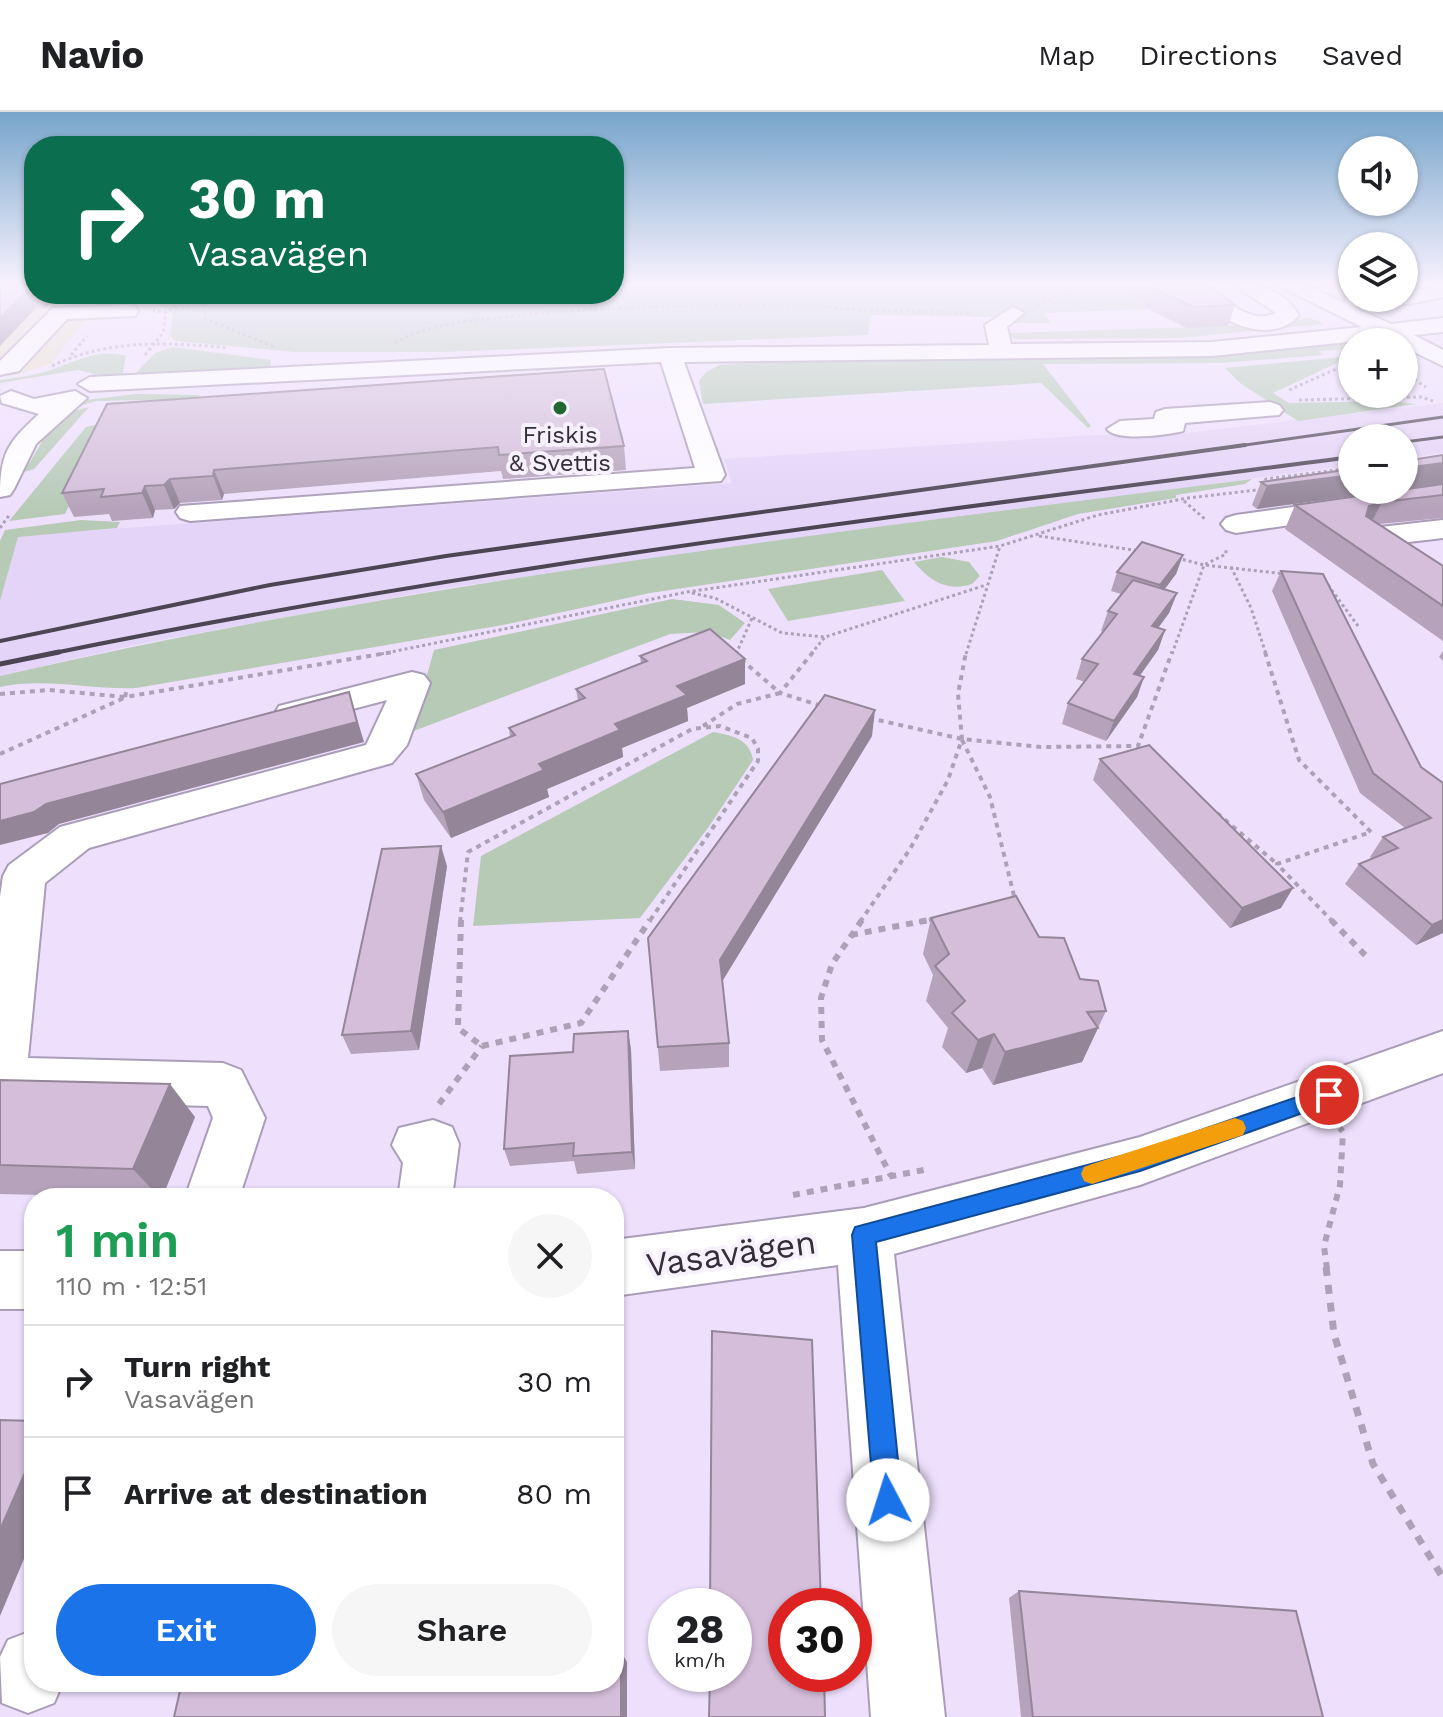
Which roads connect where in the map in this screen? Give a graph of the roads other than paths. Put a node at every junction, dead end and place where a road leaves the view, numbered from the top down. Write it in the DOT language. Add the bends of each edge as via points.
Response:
graph roads {
  1 [pos="671,359"];
  2 [pos="653,360"];
  3 [pos="1084,360"];
  4 [pos="1094,376"];
  5 [pos="38,390"];
  6 [pos="1270,410"];
  7 [pos="1120,429"];
  8 [pos="25,440"];
  9 [pos="0,489"];
  10 [pos="1443,494"];
  11 [pos="190,512"];
  12 [pos="1236,524"];
  13 [pos="1443,529"];
  14 [pos="1443,584"];
  15 [pos="247,726"];
  16 [pos="1443,1052"];
  17 [pos="426,1145"];
  18 [pos="215,1188"];
  19 [pos="425,1188"];
  20 [pos="888,1211"];
  21 [pos="624,1266"];
  22 [pos="0,1280"];
  23 [pos="24,1280"];
  24 [pos="908,1717"];
  1 -- 11 [label="street" via="711,475"];
  2 -- 5 [label="street"];
  3 -- 4 [label="street"];
  5 -- 8 [label="street"];
  5 -- 8 [label="street"];
  6 -- 7 [label="street"];
  8 -- 9 [label="street"];
  10 -- 12 [label="street"];
  13 -- 14 [label="street" via="1371,537"];
  15 -- 18 [label="street" via="412,683 388,745 379,754 75,837 24,876 1,1079 223,1085 239,1118"];
  16 -- 20 [label="street, Vasavägen" via="1140,1161"];
  17 -- 19 [label="street"];
  20 -- 21 [label="street, Vasavägen"];
  20 -- 24 [label="street"];
  22 -- 23 [label="street"];
}
